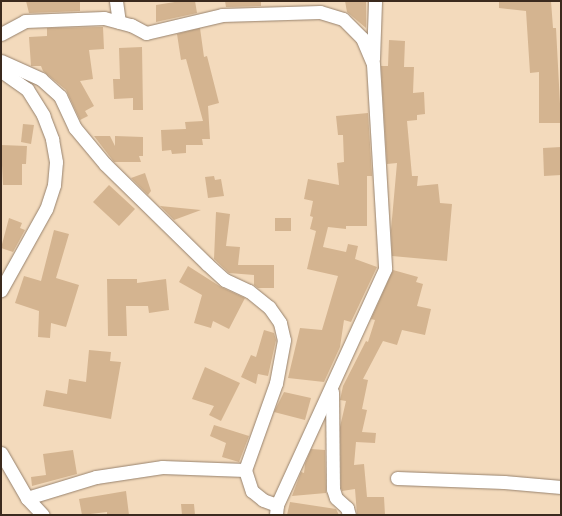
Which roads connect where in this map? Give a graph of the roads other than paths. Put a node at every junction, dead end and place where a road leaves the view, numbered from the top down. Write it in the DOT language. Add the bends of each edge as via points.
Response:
graph roads {
  1 [pos="116,1"];
  2 [pos="375,1"];
  3 [pos="119,22"];
  4 [pos="1,34"];
  5 [pos="1,61"];
  6 [pos="373,64"];
  7 [pos="1,71"];
  8 [pos="1,290"];
  9 [pos="332,388"];
  10 [pos="1,453"];
  11 [pos="245,470"];
  12 [pos="396,478"];
  13 [pos="561,487"];
  14 [pos="28,498"];
  15 [pos="277,510"];
  16 [pos="43,515"];
  17 [pos="349,515"];
  1 -- 3 [label="street"];
  2 -- 6 [label="street"];
  3 -- 4 [label="street" via="104,18 25,21"];
  3 -- 6 [label="street" via="146,34 222,15 320,12 348,23 362,38"];
  5 -- 11 [label="street" via="41,79 60,96 75,128 105,164 207,264 225,280 249,291 268,307 280,323 284,340 276,383"];
  6 -- 9 [label="street" via="385,269"];
  7 -- 8 [label="street" via="27,89 43,116 52,139 56,162 54,185 46,209"];
  9 -- 15 [label="street"];
  9 -- 17 [label="street" via="333,489 336,498 347,508"];
  10 -- 14 [label="street"];
  11 -- 14 [label="street" via="162,467 96,477"];
  11 -- 15 [label="street" via="252,491"];
  12 -- 13 [label="street"];
  14 -- 16 [label="street"];
}
